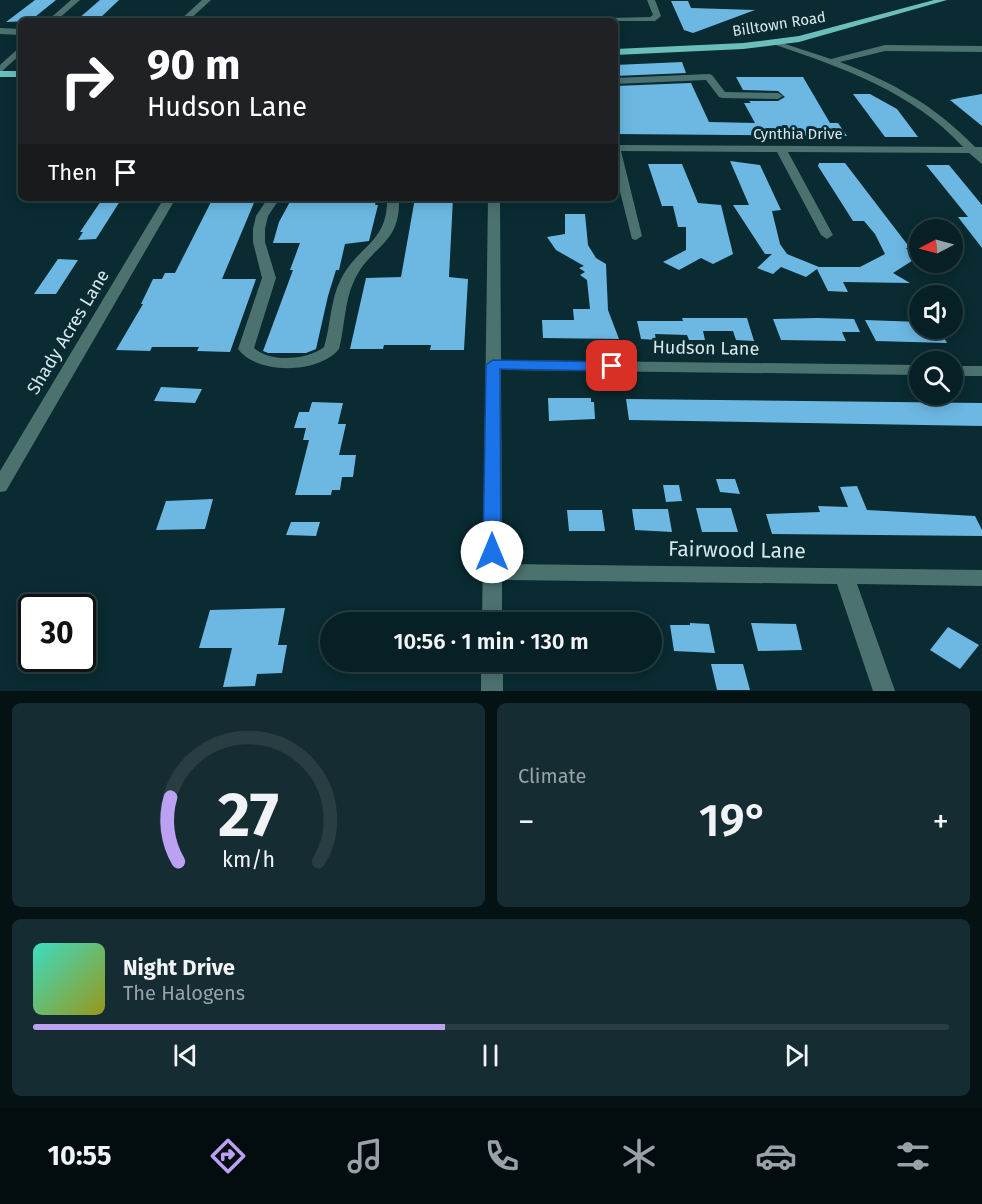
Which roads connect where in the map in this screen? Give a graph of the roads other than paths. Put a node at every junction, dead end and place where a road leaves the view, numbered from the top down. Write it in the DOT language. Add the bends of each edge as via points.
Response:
graph roads {
  1 [pos="76,0"];
  2 [pos="207,0"];
  3 [pos="651,0"];
  4 [pos="943,0"];
  5 [pos="55,18"];
  6 [pos="186,18"];
  7 [pos="618,20"];
  8 [pos="0,31"];
  9 [pos="18,32"];
  10 [pos="777,42"];
  11 [pos="982,49"];
  12 [pos="18,52"];
  13 [pos="618,52"];
  14 [pos="829,62"];
  15 [pos="0,72"];
  16 [pos="18,74"];
  17 [pos="618,81"];
  18 [pos="778,96"];
  19 [pos="618,148"];
  20 [pos="781,149"];
  21 [pos="977,150"];
  22 [pos="618,161"];
  23 [pos="982,161"];
  24 [pos="168,201"];
  25 [pos="272,201"];
  26 [pos="393,201"];
  27 [pos="494,201"];
  28 [pos="827,235"];
  29 [pos="636,236"];
  30 [pos="493,365"];
  31 [pos="909,370"];
  32 [pos="963,370"];
  33 [pos="982,371"];
  34 [pos="0,486"];
  35 [pos="492,573"];
  36 [pos="844,576"];
  37 [pos="982,578"];
  38 [pos="492,612"];
  39 [pos="492,672"];
  40 [pos="492,691"];
  41 [pos="884,691"];
  1 -- 5 [label="street"];
  2 -- 6 [label="street"];
  3 -- 7 [label="street" via="657,16"];
  4 -- 10 [label="main road, Billtown Road"];
  8 -- 9 [label="street"];
  10 -- 13 [label="main road, Billtown Road"];
  10 -- 14 [label="street"];
  11 -- 14 [label="street" via="885,48"];
  12 -- 15 [label="street"];
  14 -- 21 [label="street" via="922,105"];
  15 -- 16 [label="main road"];
  17 -- 18 [label="street" via="709,77 722,95"];
  19 -- 20 [label="street, Cynthia Drive"];
  20 -- 21 [label="street, Cynthia Drive"];
  20 -- 28 [label="street"];
  21 -- 23 [label="street"];
  22 -- 29 [label="street"];
  24 -- 34 [label="street, Shady Acres Lane"];
  25 -- 26 [label="street" via="259,229 269,278 246,350 256,359 305,361 331,349 346,282 385,237 392,222"];
  27 -- 30 [label="street"];
  30 -- 31 [label="street, Hudson Lane"];
  30 -- 35 [label="street"];
  32 -- 33 [label="street"];
  35 -- 36 [label="street, Fairwood Lane"];
  35 -- 38 [label="street"];
  36 -- 37 [label="street, Fairwood Lane"];
  36 -- 41 [label="street"];
  39 -- 40 [label="street"];
}
